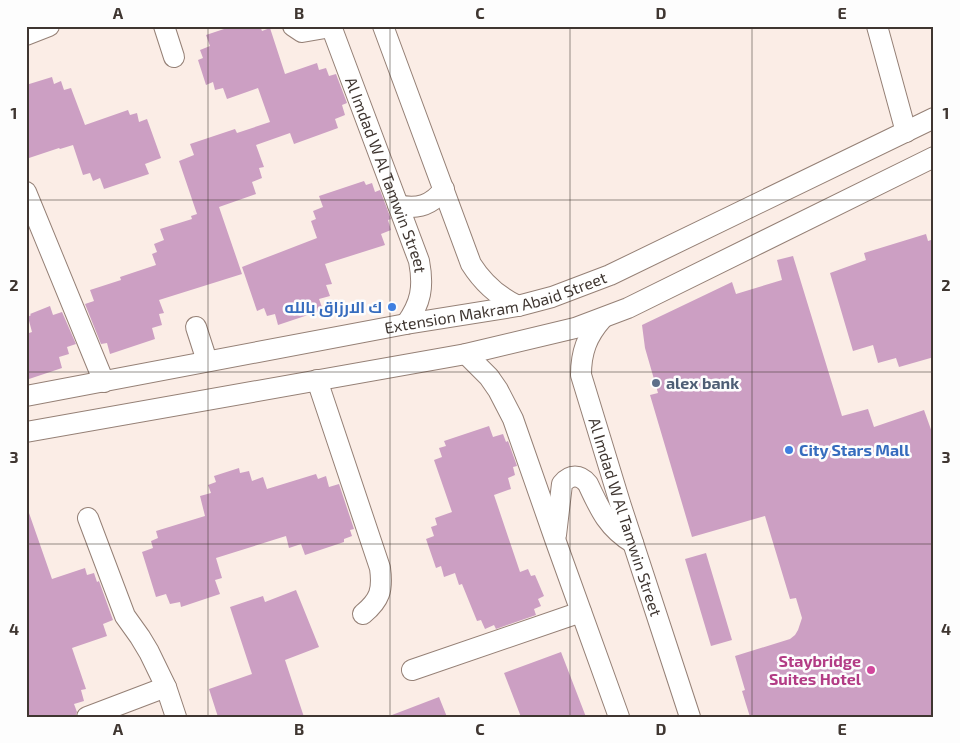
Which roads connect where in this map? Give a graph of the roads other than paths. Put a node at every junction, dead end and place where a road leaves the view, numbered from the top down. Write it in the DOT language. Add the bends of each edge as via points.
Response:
graph roads {
  1 [pos="49,26"];
  2 [pos="164,26"];
  3 [pos="293,26"];
  4 [pos="331,26"];
  5 [pos="383,26"];
  6 [pos="877,26"];
  7 [pos="26,35"];
  8 [pos="174,57"];
  9 [pos="934,118"];
  10 [pos="906,132"];
  11 [pos="934,157"];
  12 [pos="444,189"];
  13 [pos="26,192"];
  14 [pos="398,205"];
  15 [pos="518,306"];
  16 [pos="602,319"];
  17 [pos="406,324"];
  18 [pos="196,327"];
  19 [pos="466,354"];
  20 [pos="207,361"];
  21 [pos="317,380"];
  22 [pos="104,382"];
  23 [pos="26,396"];
  24 [pos="26,432"];
  25 [pos="88,518"];
  26 [pos="556,542"];
  27 [pos="633,543"];
  28 [pos="581,612"];
  29 [pos="363,614"];
  30 [pos="412,670"];
  31 [pos="166,687"];
  32 [pos="87,717"];
  33 [pos="176,717"];
  34 [pos="619,717"];
  35 [pos="690,717"];
  1 -- 7 [label="street"];
  2 -- 8 [label="street"];
  3 -- 4 [label="street" via="302,32"];
  4 -- 14 [label="street, Al Imdad W Al Tamwin Street"];
  5 -- 12 [label="street"];
  6 -- 10 [label="street"];
  9 -- 10 [label="street, Extension Makram Abaid Street"];
  10 -- 15 [label="street, Extension Makram Abaid Street" via="610,275"];
  11 -- 16 [label="street"];
  12 -- 14 [label="street" via="424,206"];
  12 -- 15 [label="street" via="478,276 496,294"];
  13 -- 22 [label="street"];
  14 -- 17 [label="street, Al Imdad W Al Tamwin Street" via="419,261 422,284 415,311"];
  15 -- 17 [label="street, Extension Makram Abaid Street"];
  16 -- 19 [label="street"];
  16 -- 27 [label="street, Al Imdad W Al Tamwin Street" via="585,344 581,375"];
  17 -- 20 [label="street, Extension Makram Abaid Street"];
  18 -- 20 [label="street"];
  19 -- 21 [label="street"];
  19 -- 26 [label="street" via="489,377 510,412"];
  20 -- 22 [label="street, Extension Makram Abaid Street"];
  21 -- 24 [label="street"];
  21 -- 29 [label="street" via="380,568 380,594"];
  22 -- 23 [label="street, Extension Makram Abaid Street"];
  25 -- 31 [label="street" via="125,616"];
  26 -- 27 [label="street" via="562,484 572,476 578,476 588,484 614,530"];
  26 -- 28 [label="street"];
  27 -- 35 [label="street, Al Imdad W Al Tamwin Street"];
  28 -- 30 [label="street"];
  28 -- 34 [label="street"];
  31 -- 32 [label="street"];
  31 -- 33 [label="street"];
}
